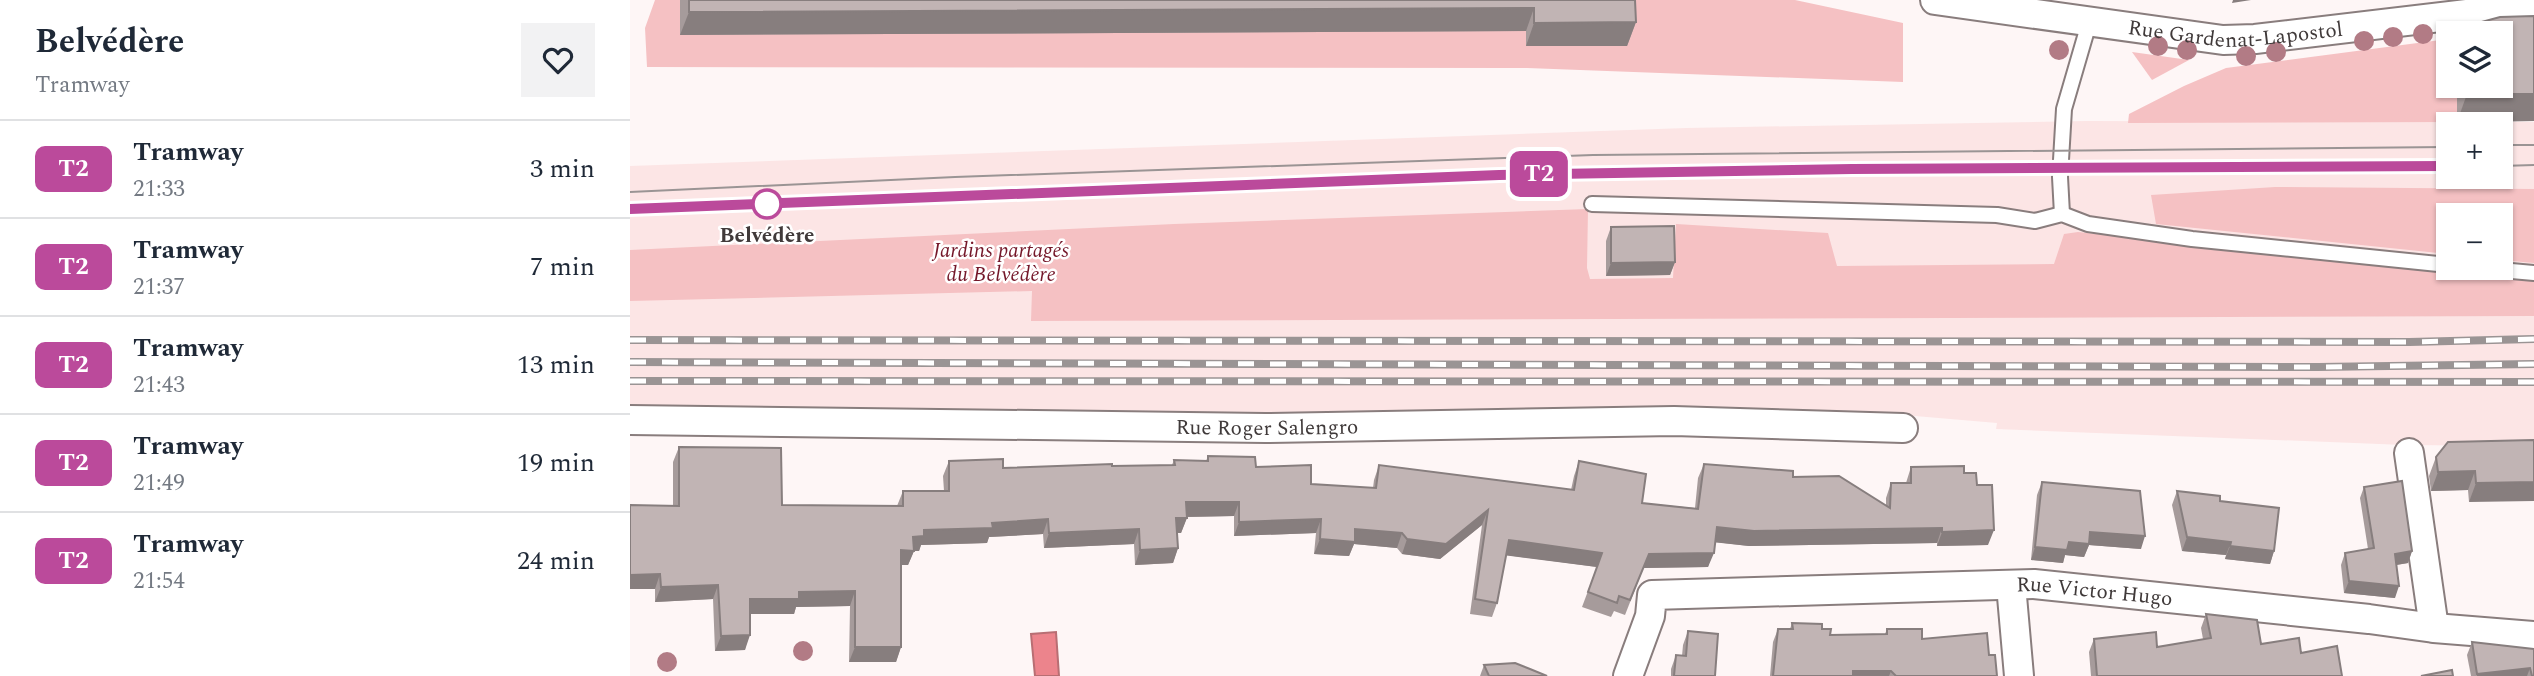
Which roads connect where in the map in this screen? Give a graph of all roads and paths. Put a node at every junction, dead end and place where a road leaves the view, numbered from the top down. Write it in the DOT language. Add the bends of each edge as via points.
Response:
graph roads {
  1 [pos="1935,0"];
  2 [pos="2534,6"];
  3 [pos="2089,23"];
  4 [pos="1592,204"];
  5 [pos="2062,214"];
  6 [pos="2436,264"];
  7 [pos="2513,271"];
  8 [pos="2534,273"];
  9 [pos="630,420"];
  10 [pos="1903,428"];
  11 [pos="2409,453"];
  12 [pos="2011,585"];
  13 [pos="2434,628"];
  14 [pos="2534,636"];
  15 [pos="1628,676"];
  16 [pos="2019,676"];
  1 -- 3 [label="street, Rue Gardenat-Lapostol"];
  2 -- 3 [label="street, Rue Gardenat-Lapostol" via="2245,40"];
  3 -- 5 [label="lane" via="2064,109"];
  4 -- 5 [label="lane" via="1997,215 2035,221"];
  5 -- 6 [label="lane" via="2088,224 2192,239"];
  7 -- 8 [label="lane"];
  9 -- 10 [label="street, Rue Roger Salengro" via="1265,428 1674,421"];
  11 -- 13 [label="street"];
  12 -- 13 [label="street, Rue Victor Hugo"];
  12 -- 15 [label="street, Rue Victor Hugo" via="1652,595 1650,616"];
  12 -- 16 [label="street"];
  13 -- 14 [label="street, Rue Victor Hugo"];
}
